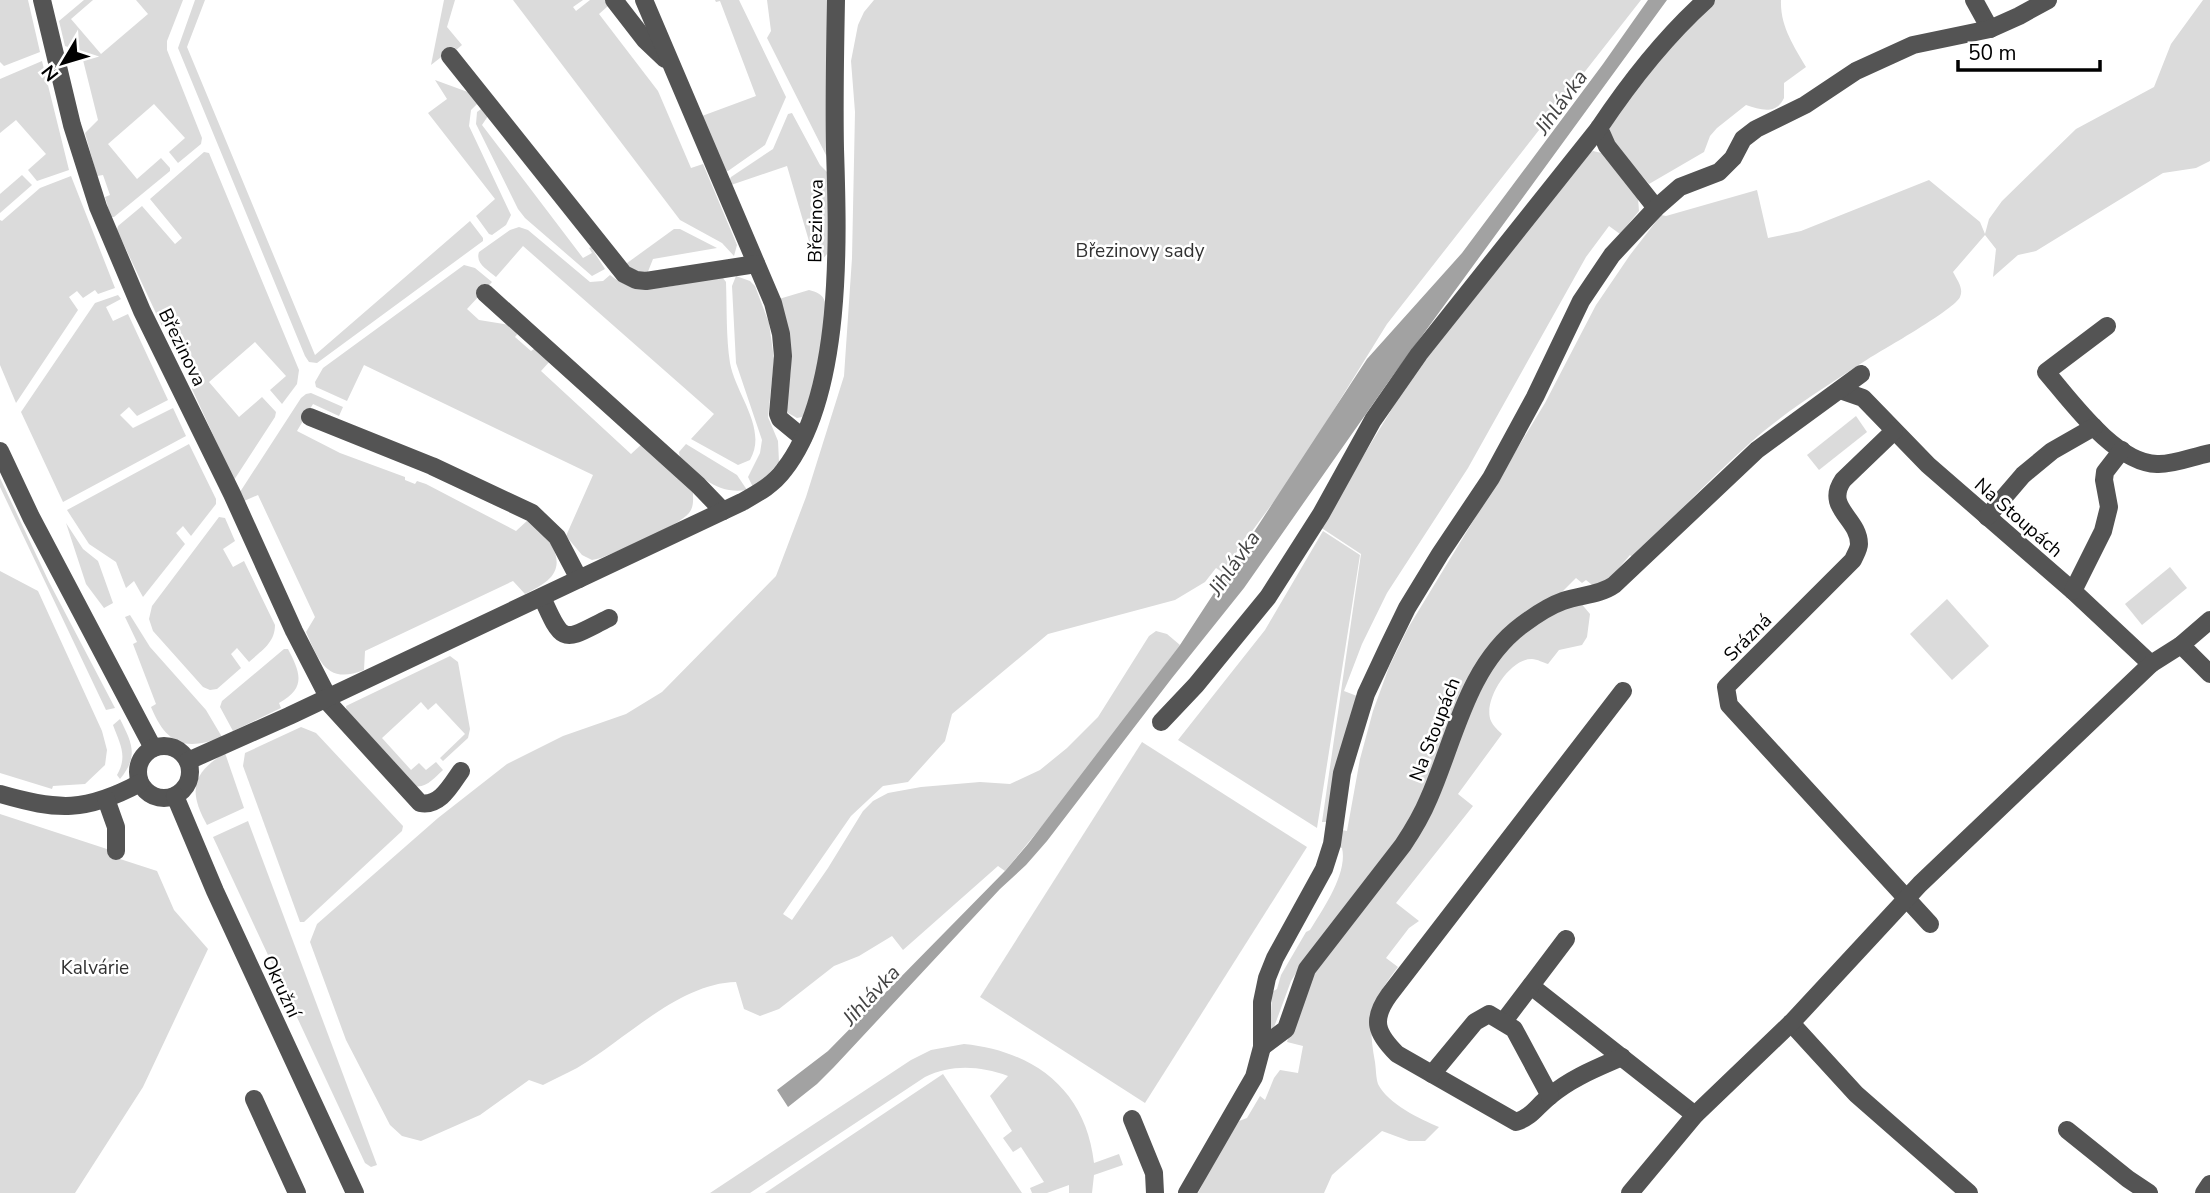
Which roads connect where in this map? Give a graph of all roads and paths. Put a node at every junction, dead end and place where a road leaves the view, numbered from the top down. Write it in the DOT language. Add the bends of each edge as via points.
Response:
graph roads {
  1 [pos="41,0"];
  2 [pos="614,0"];
  3 [pos="644,0"];
  4 [pos="835,0"];
  5 [pos="1706,0"];
  6 [pos="1974,0"];
  7 [pos="2048,0"];
  8 [pos="1990,29"];
  9 [pos="450,56"];
  10 [pos="671,64"];
  11 [pos="1599,128"];
  12 [pos="1656,208"];
  13 [pos="756,264"];
  14 [pos="485,293"];
  15 [pos="2107,326"];
  16 [pos="310,417"];
  17 [pos="2094,427"];
  18 [pos="1894,431"];
  19 [pos="803,438"];
  20 [pos="2122,450"];
  21 [pos="0,451"];
  22 [pos="2210,453"];
  23 [pos="723,511"];
  24 [pos="1987,517"];
  25 [pos="579,579"];
  26 [pos="2073,591"];
  27 [pos="542,597"];
  28 [pos="609,618"];
  29 [pos="2210,620"];
  30 [pos="2180,645"];
  31 [pos="2151,664"];
  32 [pos="2210,674"];
  33 [pos="1623,691"];
  34 [pos="326,698"];
  35 [pos="1161,722"];
  36 [pos="153,748"];
  37 [pos="188,761"];
  38 [pos="461,771"];
  39 [pos="140,783"];
  40 [pos="0,794"];
  41 [pos="176,796"];
  42 [pos="106,799"];
  43 [pos="116,850"];
  44 [pos="1905,899"];
  45 [pos="1930,925"];
  46 [pos="1566,940"];
  47 [pos="1531,986"];
  48 [pos="1504,1021"];
  49 [pos="1791,1023"];
  50 [pos="1262,1047"];
  51 [pos="1622,1057"];
  52 [pos="1432,1074"];
  53 [pos="1550,1096"];
  54 [pos="254,1099"];
  55 [pos="1695,1115"];
  56 [pos="1132,1119"];
  57 [pos="2067,1130"];
  58 [pos="2210,1184"];
  59 [pos="297,1193"];
  60 [pos="355,1193"];
  61 [pos="1154,1193"];
  62 [pos="1187,1193"];
  63 [pos="1630,1193"];
  64 [pos="1969,1193"];
  65 [pos="2149,1193"];
  66 [pos="2204,1193"];
  1 -- 34 [label="street, Březinova" via="98,207 142,311"];
  2 -- 10 [label="street"];
  3 -- 10 [label="street"];
  4 -- 19 [label="street, Březinova" via="834,315 816,405"];
  5 -- 11 [label="street" via="1652,57"];
  6 -- 8 [label="street"];
  7 -- 8 [label="street"];
  8 -- 12 [label="street" via="1913,45 1856,71 1805,105 1756,129 1719,172 1680,187"];
  9 -- 13 [label="street" via="624,274 646,281"];
  10 -- 13 [label="street"];
  11 -- 12 [label="street" via="1606,146"];
  11 -- 35 [label="street" via="1419,354 1373,420 1268,597"];
  12 -- 50 [label="street" via="1612,255 1581,301 1490,478 1407,608 1388,647 1366,694 1342,773 1324,869 1267,978"];
  13 -- 19 [label="street" via="781,334 778,414"];
  14 -- 23 [label="street"];
  15 -- 17 [label="street" via="2046,372"];
  16 -- 25 [label="street" via="532,513 557,537"];
  17 -- 20 [label="street"];
  17 -- 24 [label="street" via="2042,459"];
  18 -- 24 [label="street, Na Stoupách"];
  18 -- 44 [label="street, Srázná" via="1837,490 1838,504 1860,546 1853,560 1726,687 1726,696 1729,705"];
  18 -- 50 [label="street, Na Stoupách" via="1863,398 1840,390 1757,450 1614,585 1560,602 1506,638 1476,678 1417,823 1307,969 1286,1029"];
  19 -- 23 [label="street, Březinova" via="774,481"];
  20 -- 22 [label="street" via="2158,464"];
  20 -- 26 [label="street" via="2105,472 2109,507 2104,531"];
  21 -- 36 [label="street"];
  23 -- 25 [label="street, Březinova"];
  24 -- 26 [label="street, Na Stoupách"];
  25 -- 27 [label="street, Březinova"];
  26 -- 31 [label="street, Na Stoupách"];
  27 -- 28 [label="street" via="564,635 572,636"];
  27 -- 34 [label="street, Březinova"];
  29 -- 30 [label="street"];
  30 -- 31 [label="street"];
  30 -- 32 [label="street"];
  31 -- 44 [label="street"];
  33 -- 52 [label="street" via="1379,1009 1378,1028 1384,1042"];
  34 -- 37 [label="street, Březinova"];
  34 -- 38 [label="street" via="420,803 434,802 443,795"];
  36 -- 37 [label="street" via="172,747"];
  36 -- 39 [label="street" via="139,763"];
  37 -- 41 [label="street" via="189,781"];
  39 -- 41 [label="street" via="156,797"];
  39 -- 42 [label="street"];
  40 -- 42 [label="street" via="59,807"];
  41 -- 60 [label="street, Okružní"];
  42 -- 43 [label="street" via="116,827"];
  44 -- 45 [label="street"];
  44 -- 49 [label="street"];
  46 -- 47 [label="street"];
  47 -- 48 [label="street"];
  47 -- 51 [label="street"];
  48 -- 52 [label="street" via="1489,1014 1475,1022"];
  48 -- 53 [label="street" via="1514,1029"];
  49 -- 55 [label="street"];
  49 -- 64 [label="street" via="1856,1094"];
  50 -- 62 [label="street" via="1254,1077"];
  51 -- 53 [label="street" via="1581,1075"];
  51 -- 55 [label="street"];
  52 -- 53 [label="street" via="1516,1122 1528,1118"];
  54 -- 59 [label="street"];
  55 -- 63 [label="street"];
  56 -- 61 [label="street" via="1154,1173"];
  57 -- 65 [label="street"];
  58 -- 66 [label="street"];
}
